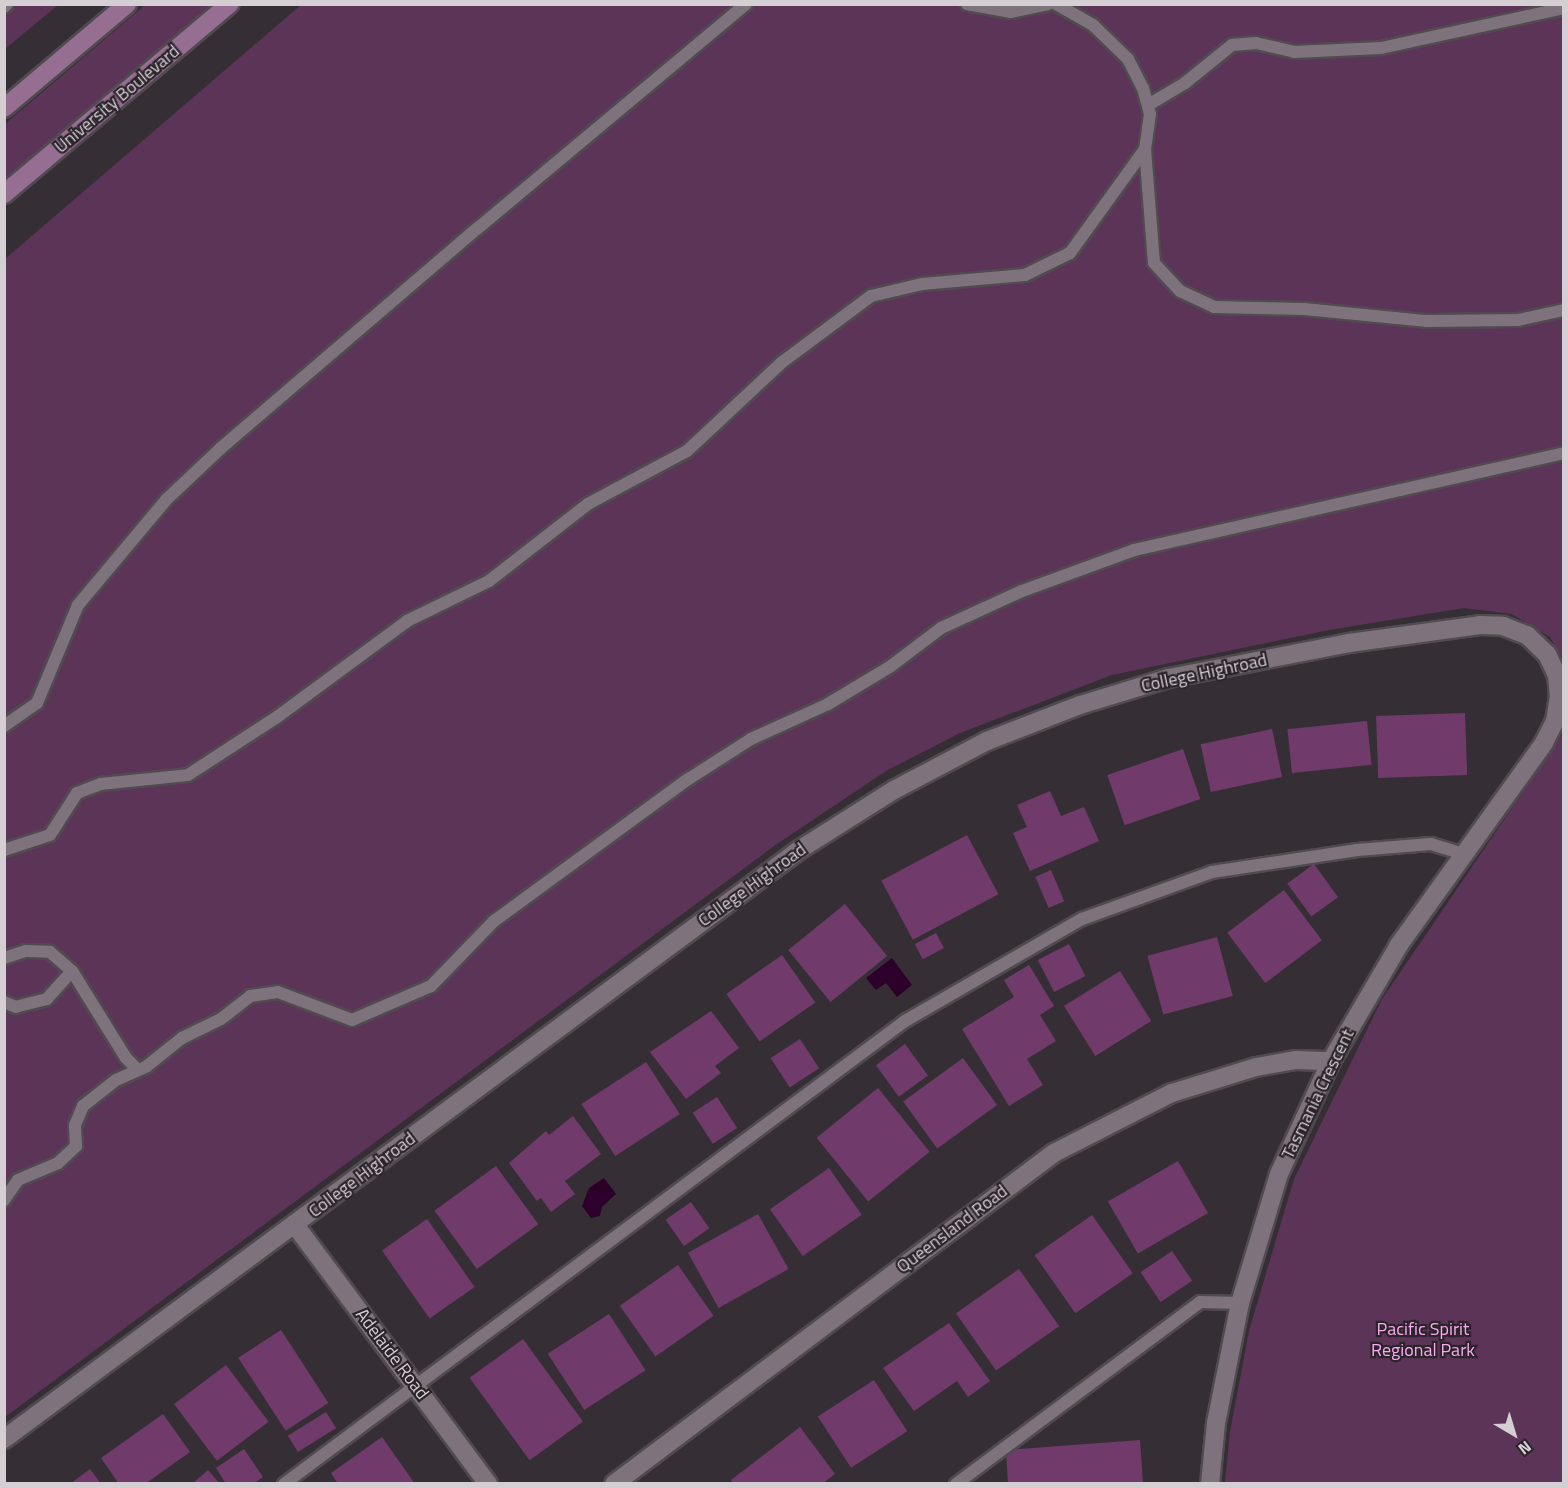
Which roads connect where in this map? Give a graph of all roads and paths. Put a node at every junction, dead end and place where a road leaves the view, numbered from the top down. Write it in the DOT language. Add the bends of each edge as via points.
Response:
graph roads {
  1 [pos="127,4"];
  2 [pos="230,4"];
  3 [pos="746,4"];
  4 [pos="967,4"];
  5 [pos="1048,4"];
  6 [pos="1056,4"];
  7 [pos="1563,8"];
  8 [pos="1148,105"];
  9 [pos="4,108"];
  10 [pos="1145,149"];
  11 [pos="4,194"];
  12 [pos="1563,310"];
  13 [pos="1563,453"];
  14 [pos="1555,721"];
  15 [pos="4,726"];
  16 [pos="4,850"];
  17 [pos="1464,854"];
  18 [pos="4,958"];
  19 [pos="72,971"];
  20 [pos="4,1002"];
  21 [pos="1331,1061"];
  22 [pos="138,1070"];
  23 [pos="4,1200"];
  24 [pos="295,1225"];
  25 [pos="1240,1303"];
  26 [pos="416,1385"];
  27 [pos="4,1439"];
  28 [pos="284,1484"];
  29 [pos="488,1484"];
  30 [pos="614,1484"];
  31 [pos="956,1484"];
  32 [pos="1210,1484"];
  1 -- 9 [label="main road"];
  2 -- 11 [label="main road, University Boulevard"];
  3 -- 15 [label="lane" via="478,228 167,499 78,605 37,703"];
  4 -- 5 [label="lane" via="1011,12"];
  6 -- 8 [label="lane" via="1093,25 1128,59"];
  7 -- 8 [label="lane" via="1381,48 1294,52 1256,43 1232,45 1185,83"];
  8 -- 10 [label="lane"];
  10 -- 12 [label="lane" via="1154,263 1180,291 1214,307 1304,309 1427,321 1518,320"];
  10 -- 16 [label="lane" via="1070,253 1025,275 922,284 871,296 781,363 687,451 588,504 489,581 407,621 277,717 188,775 100,784 77,793 50,835"];
  13 -- 22 [label="lane" via="1134,550 1022,591 941,628 855,687 751,739 687,780 494,921 431,986 352,1020 278,992 250,996 221,1019 182,1038"];
  14 -- 17 [label="street, Tasmania Crescent"];
  14 -- 24 [label="street, College Highroad" via="1560,696 1557,675 1547,654 1527,635 1503,626 1480,625 1350,644 1168,678 987,741 894,790 799,850"];
  17 -- 21 [label="street, Tasmania Crescent" via="1399,945"];
  17 -- 26 [label="lane" via="1431,844 1356,850 1212,872 1082,919 905,1021"];
  18 -- 19 [label="lane" via="26,951 50,952"];
  19 -- 20 [label="lane" via="47,999 16,1007"];
  19 -- 22 [label="lane" via="126,1058"];
  21 -- 25 [label="street, Tasmania Crescent" via="1279,1174"];
  21 -- 30 [label="street, Queensland Road" via="1296,1060 1256,1067 1172,1093 1054,1153"];
  22 -- 23 [label="lane" via="116,1080 83,1106 75,1125 76,1146 58,1163 18,1180"];
  24 -- 26 [label="street, Adelaide Road"];
  24 -- 27 [label="street, College Highroad"];
  25 -- 31 [label="lane" via="1200,1302"];
  25 -- 32 [label="street, Tasmania Crescent" via="1216,1423"];
  26 -- 28 [label="lane"];
  26 -- 29 [label="street, Adelaide Road"];
}
